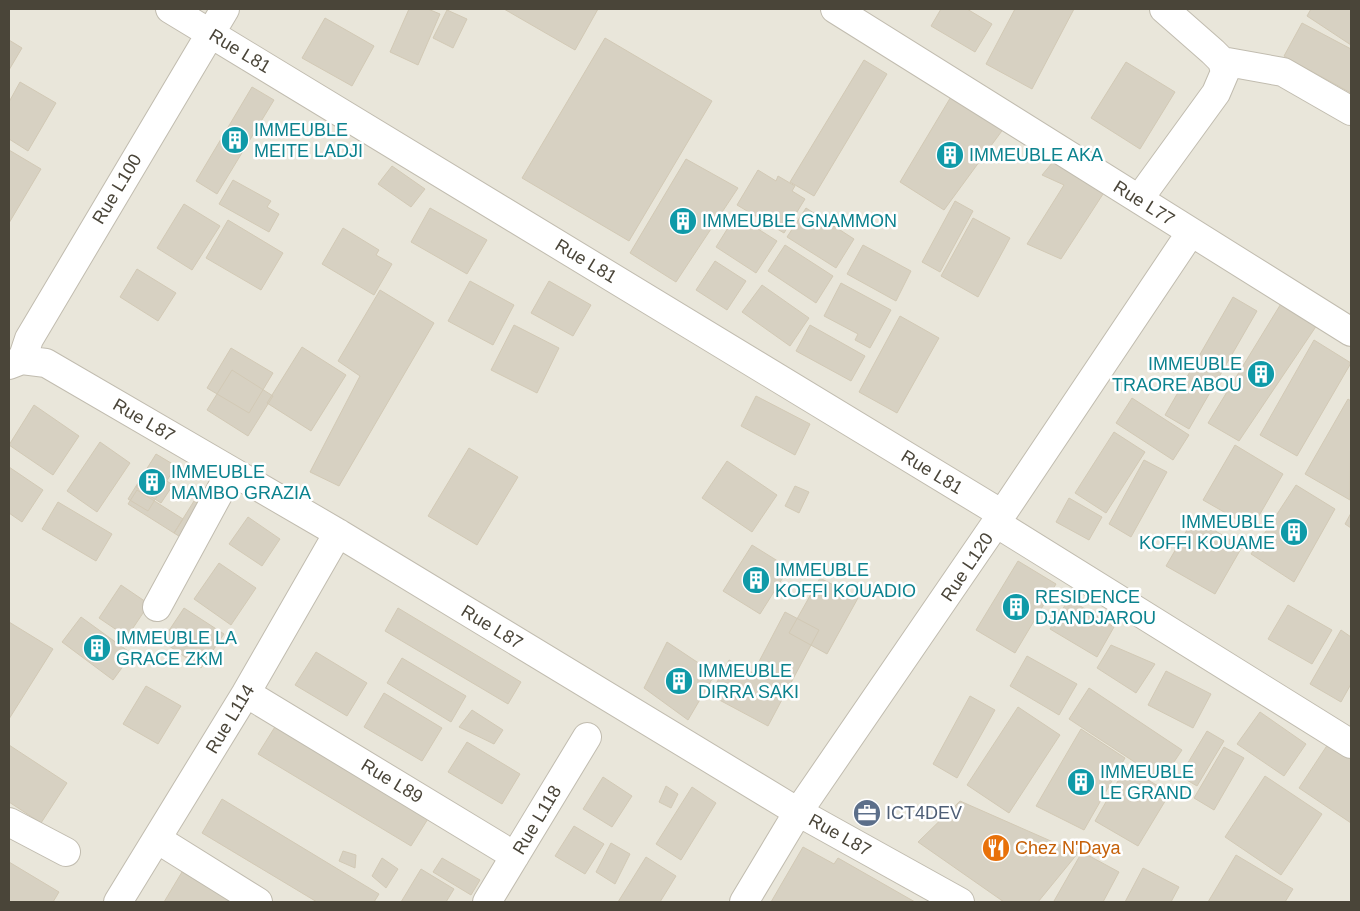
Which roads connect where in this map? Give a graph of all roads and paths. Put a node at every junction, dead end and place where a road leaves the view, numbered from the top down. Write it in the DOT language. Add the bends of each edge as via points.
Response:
graph roads {
  1 [pos="170,9"];
  2 [pos="225,9"];
  3 [pos="836,9"];
  4 [pos="1164,9"];
  5 [pos="210,32"];
  6 [pos="1222,61"];
  7 [pos="1351,111"];
  8 [pos="1139,200"];
  9 [pos="1191,232"];
  10 [pos="1351,332"];
  11 [pos="17,348"];
  12 [pos="231,471"];
  13 [pos="999,519"];
  14 [pos="338,533"];
  15 [pos="157,607"];
  16 [pos="257,699"];
  17 [pos="587,737"];
  18 [pos="1351,744"];
  19 [pos="798,812"];
  20 [pos="9,822"];
  21 [pos="157,839"];
  22 [pos="66,852"];
  23 [pos="515,856"];
  24 [pos="118,902"];
  25 [pos="258,902"];
  26 [pos="487,902"];
  27 [pos="744,902"];
  28 [pos="960,902"];
  1 -- 5 [label="street, Rue L81"];
  2 -- 5 [label="street, Rue L100"];
  3 -- 8 [label="street, Rue L77"];
  4 -- 6 [label="street"];
  5 -- 11 [label="street, Rue L100"];
  5 -- 13 [label="street, Rue L81"];
  6 -- 7 [label="street" via="1283,72"];
  6 -- 8 [label="street" via="1225,72 1216,93"];
  8 -- 9 [label="street, Rue L77"];
  9 -- 10 [label="street, Rue L77"];
  9 -- 13 [label="street, Rue L120"];
  11 -- 12 [label="street, Rue L87"];
  12 -- 14 [label="street, Rue L87"];
  12 -- 15 [label="street"];
  13 -- 18 [label="street, Rue L81"];
  13 -- 19 [label="street, Rue L120"];
  14 -- 16 [label="street, Rue L114"];
  14 -- 19 [label="street, Rue L87"];
  16 -- 21 [label="street, Rue L114"];
  16 -- 23 [label="street, Rue L89"];
  17 -- 23 [label="street, Rue L118"];
  19 -- 27 [label="street, Rue L120"];
  19 -- 28 [label="street, Rue L87"];
  20 -- 22 [label="street"];
  21 -- 24 [label="street, Rue L114"];
  21 -- 25 [label="street"];
  23 -- 26 [label="street, Rue L118"];
}
